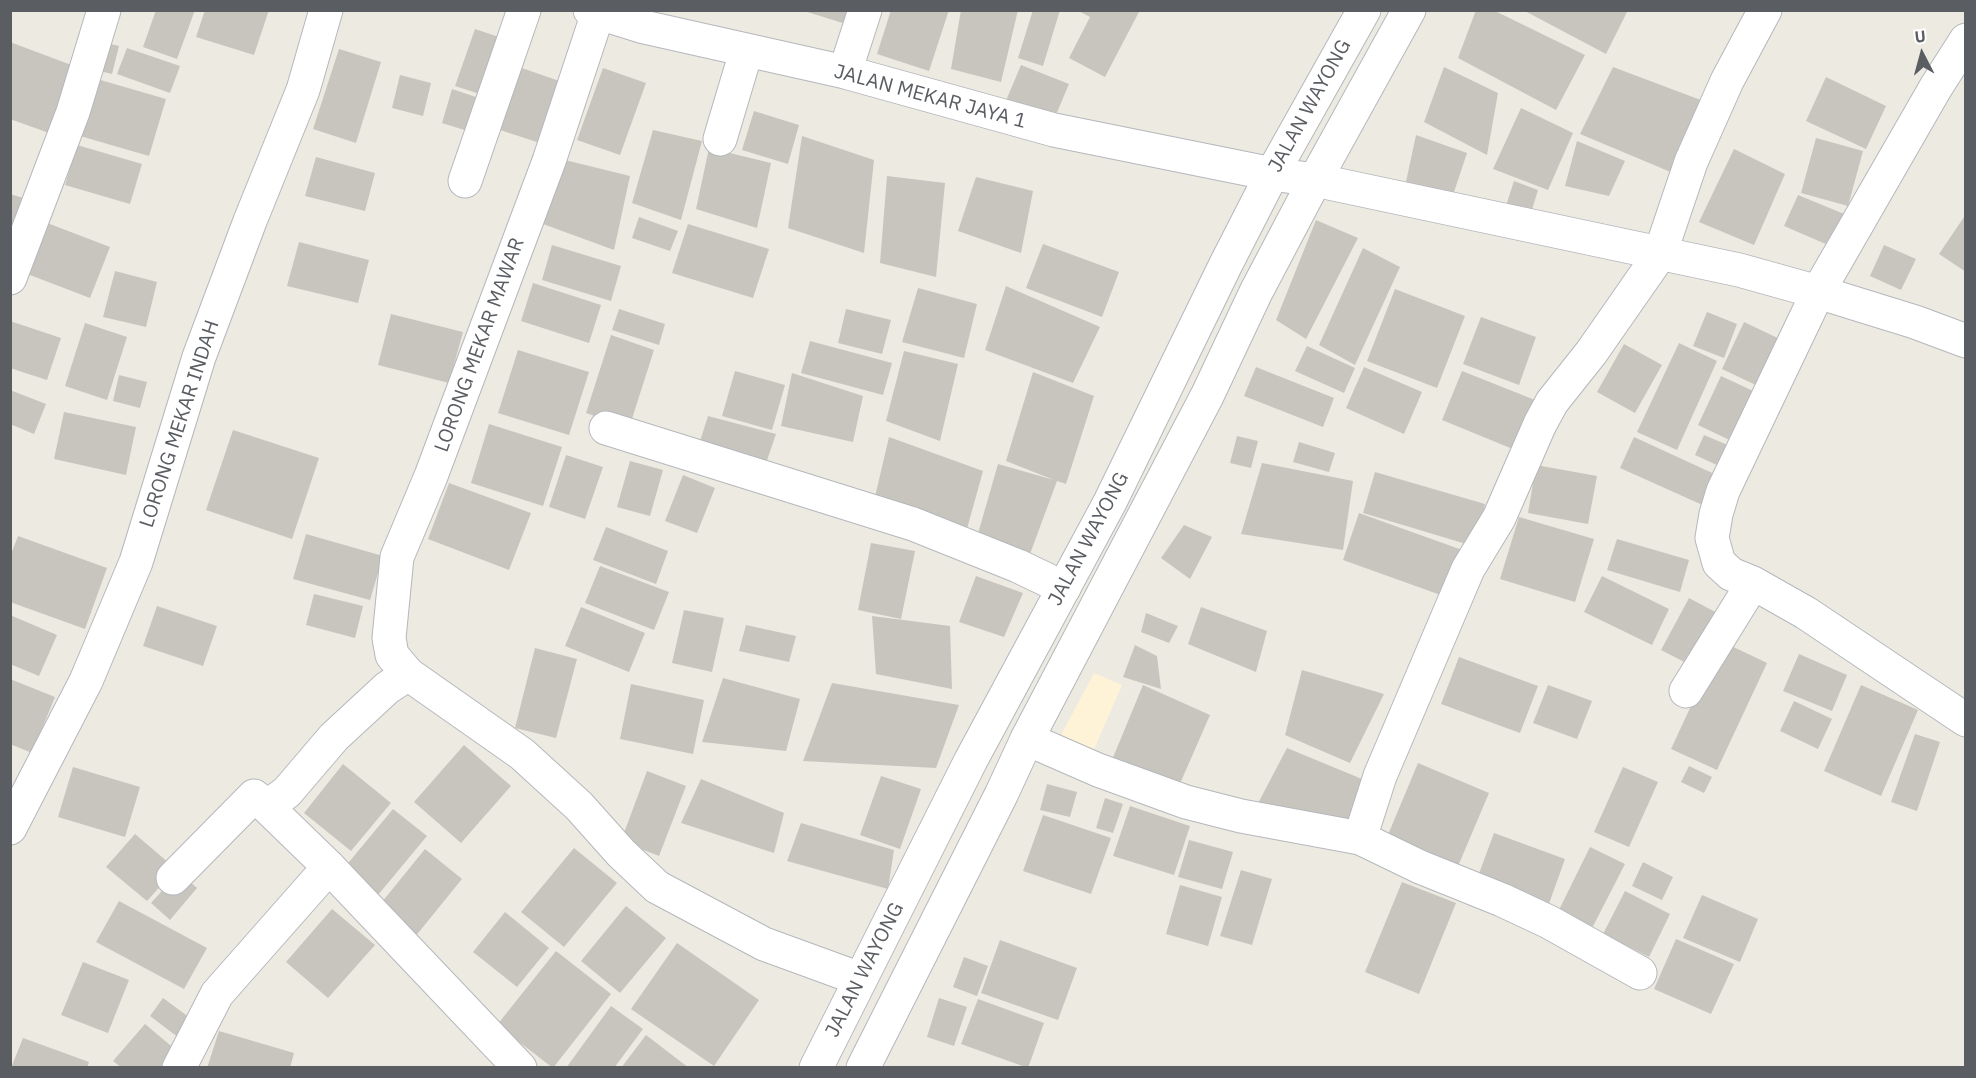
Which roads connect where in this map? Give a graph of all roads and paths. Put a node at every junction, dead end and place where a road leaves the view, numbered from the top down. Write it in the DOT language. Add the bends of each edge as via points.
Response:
graph roads {
  1 [pos="104,10"];
  2 [pos="326,10"];
  3 [pos="524,10"];
  4 [pos="865,10"];
  5 [pos="1364,10"];
  6 [pos="1408,10"];
  7 [pos="1766,10"];
  8 [pos="596,11"];
  9 [pos="1965,40"];
  10 [pos="746,51"];
  11 [pos="845,72"];
  12 [pos="720,138"];
  13 [pos="1272,174"];
  14 [pos="1315,180"];
  15 [pos="465,181"];
  16 [pos="1660,254"];
  17 [pos="10,278"];
  18 [pos="1818,292"];
  19 [pos="1965,341"];
  20 [pos="606,428"];
  21 [pos="1753,583"];
  22 [pos="1064,588"];
  23 [pos="408,674"];
  24 [pos="1686,691"];
  25 [pos="1965,720"];
  26 [pos="1027,739"];
  27 [pos="263,803"];
  28 [pos="10,828"];
  29 [pos="1360,838"];
  30 [pos="329,867"];
  31 [pos="173,879"];
  32 [pos="1640,972"];
  33 [pos="860,979"];
  34 [pos="179,1068"];
  35 [pos="520,1068"];
  36 [pos="816,1068"];
  37 [pos="863,1068"];
  1 -- 17 [label="street" via="73,112"];
  2 -- 28 [label="street, LORONG MEKAR INDAH" via="303,90 199,357 136,562 86,681"];
  3 -- 15 [label="street"];
  4 -- 11 [label="street"];
  5 -- 13 [label="street, JALAN WAYONG"];
  6 -- 14 [label="street, JALAN WAYONG"];
  7 -- 16 [label="street" via="1727,81 1691,162"];
  8 -- 10 [label="street, JALAN MEKAR JAYA 1" via="644,27"];
  8 -- 23 [label="street, LORONG MEKAR MAWAR" via="549,161 397,557 389,638 392,655"];
  9 -- 18 [label="street"];
  10 -- 11 [label="street, JALAN MEKAR JAYA 1"];
  10 -- 12 [label="street"];
  11 -- 13 [label="street, JALAN MEKAR JAYA 1" via="1054,130"];
  13 -- 14 [label="street, JALAN MEKAR JAYA 1"];
  13 -- 22 [label="street, JALAN WAYONG"];
  14 -- 16 [label="street, JALAN MEKAR JAYA 1"];
  14 -- 26 [label="street, JALAN WAYONG"];
  16 -- 18 [label="street, JALAN MEKAR JAYA 1"];
  16 -- 29 [label="street" via="1540,424 1499,518 1468,569 1407,709"];
  18 -- 19 [label="street, JALAN MEKAR JAYA 1"];
  18 -- 21 [label="street" via="1723,491 1716,514 1712,538 1719,563 1731,574"];
  20 -- 22 [label="street" via="913,524"];
  21 -- 24 [label="street"];
  21 -- 25 [label="street" via="1806,613"];
  22 -- 33 [label="street, JALAN WAYONG"];
  23 -- 27 [label="street" via="334,737 287,792"];
  23 -- 33 [label="street, LORONG MEKAR MAWAR" via="522,754 657,887 764,944"];
  26 -- 29 [label="street" via="1186,802"];
  26 -- 37 [label="street, JALAN WAYONG"];
  27 -- 30 [label="street"];
  27 -- 31 [label="street" via="254,796"];
  29 -- 32 [label="street" via="1549,922"];
  30 -- 34 [label="street" via="217,994"];
  30 -- 35 [label="street"];
  33 -- 36 [label="street, JALAN WAYONG"];
}
